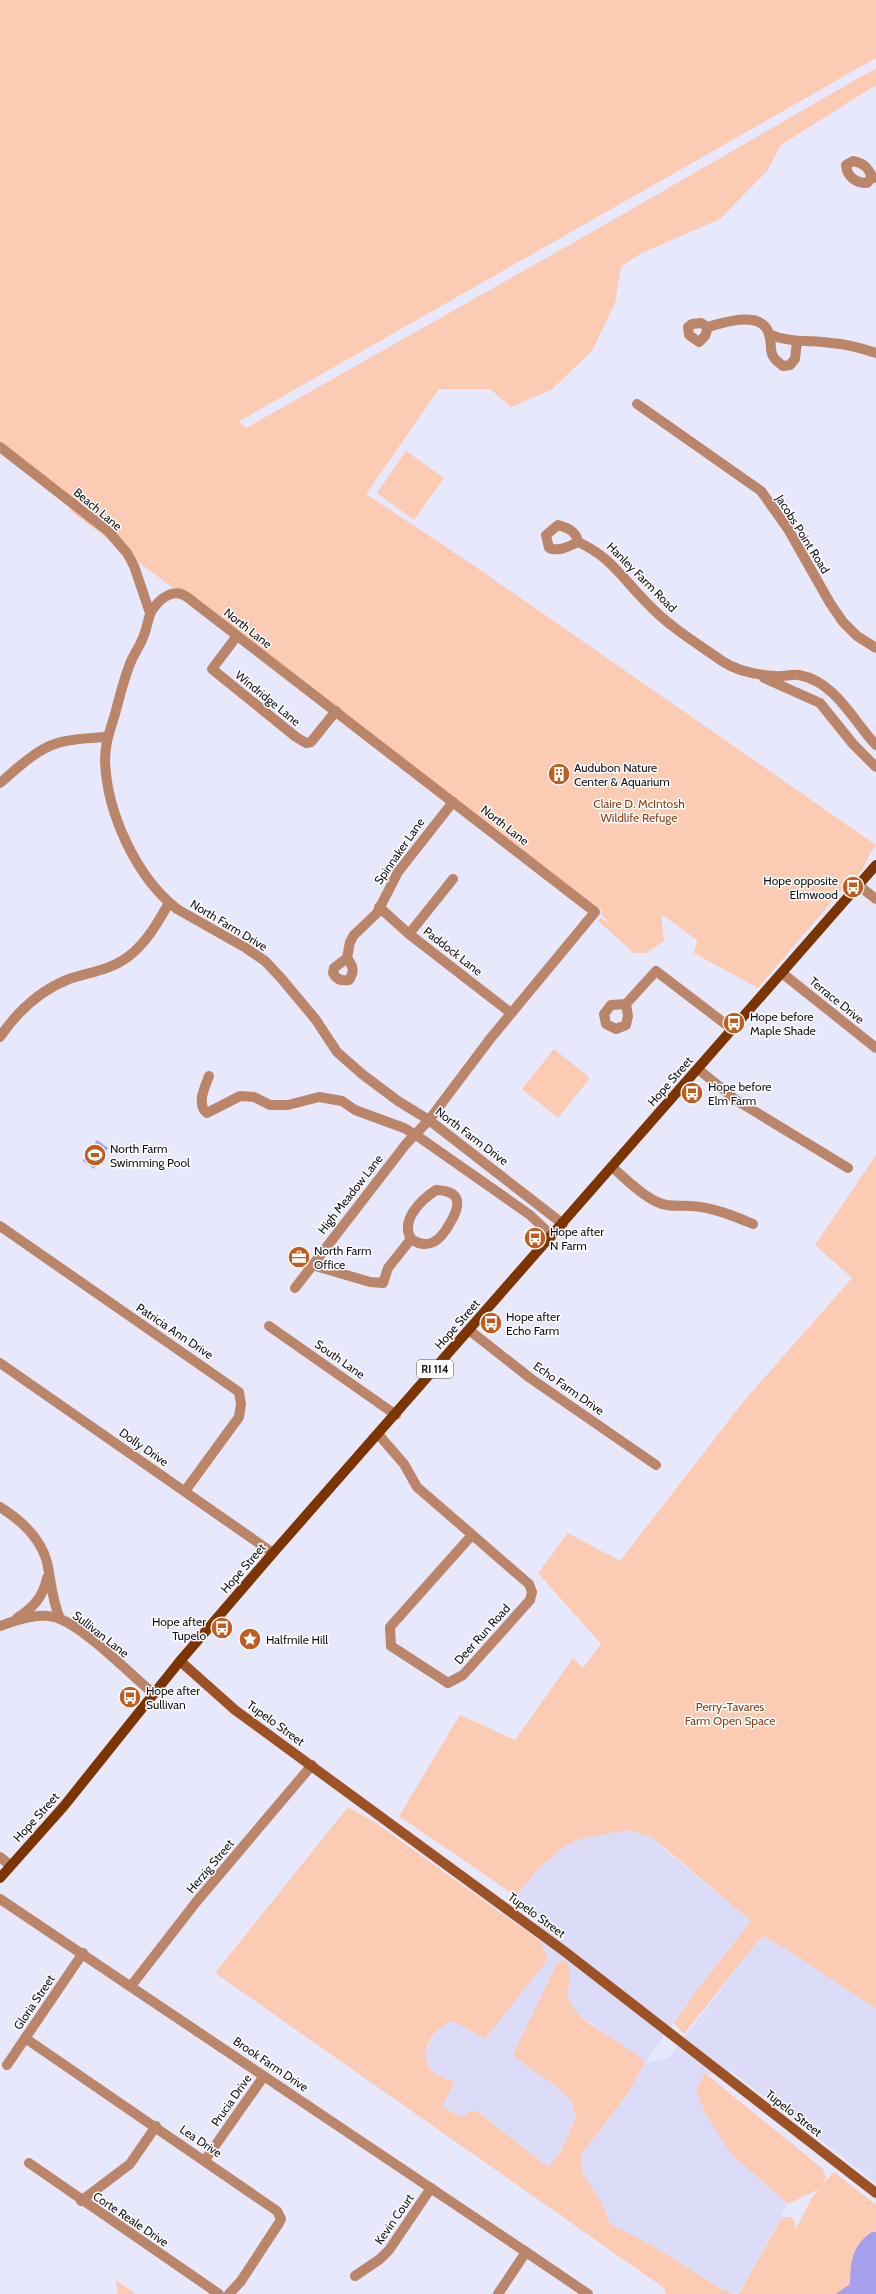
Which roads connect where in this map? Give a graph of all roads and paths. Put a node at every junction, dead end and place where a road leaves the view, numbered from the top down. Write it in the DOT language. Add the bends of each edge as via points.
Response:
graph roads {
  1 [pos="708,327"];
  2 [pos="769,334"];
  3 [pos="797,342"];
  4 [pos="876,353"];
  5 [pos="637,404"];
  6 [pos="0,448"];
  7 [pos="578,542"];
  8 [pos="187,596"];
  9 [pos="150,613"];
  10 [pos="236,636"];
  11 [pos="876,648"];
  12 [pos="747,671"];
  13 [pos="836,697"];
  14 [pos="826,709"];
  15 [pos="336,711"];
  16 [pos="865,731"];
  17 [pos="106,737"];
  18 [pos="853,744"];
  19 [pos="876,745"];
  20 [pos="876,767"];
  21 [pos="0,783"];
  22 [pos="453,802"];
  23 [pos="876,865"];
  24 [pos="453,879"];
  25 [pos="858,885"];
  26 [pos="876,899"];
  27 [pos="169,903"];
  28 [pos="379,908"];
  29 [pos="410,934"];
  30 [pos="347,958"];
  31 [pos="782,973"];
  32 [pos="626,1004"];
  33 [pos="512,1013"];
  34 [pos="732,1029"];
  35 [pos="0,1037"];
  36 [pos="876,1048"];
  37 [pos="698,1069"];
  38 [pos="209,1076"];
  39 [pos="429,1120"];
  40 [pos="416,1135"];
  41 [pos="612,1167"];
  42 [pos="848,1168"];
  43 [pos="562,1224"];
  44 [pos="753,1224"];
  45 [pos="0,1226"];
  46 [pos="552,1236"];
  47 [pos="411,1239"];
  48 [pos="312,1265"];
  49 [pos="295,1288"];
  50 [pos="269,1326"];
  51 [pos="469,1330"];
  52 [pos="0,1364"];
  53 [pos="396,1415"];
  54 [pos="378,1434"];
  55 [pos="656,1465"];
  56 [pos="185,1491"];
  57 [pos="0,1507"];
  58 [pos="472,1535"];
  59 [pos="273,1553"];
  60 [pos="49,1574"];
  61 [pos="60,1618"];
  62 [pos="12,1622"];
  63 [pos="0,1626"];
  64 [pos="180,1661"];
  65 [pos="154,1694"];
  66 [pos="312,1765"];
  67 [pos="0,1857"];
  68 [pos="10,1865"];
  69 [pos="0,1878"];
  70 [pos="0,1899"];
  71 [pos="82,1953"];
  72 [pos="131,1986"];
  73 [pos="25,2038"];
  74 [pos="7,2065"];
  75 [pos="264,2076"];
  76 [pos="156,2126"];
  77 [pos="205,2160"];
  78 [pos="29,2163"];
  79 [pos="431,2188"];
  80 [pos="876,2194"];
  81 [pos="81,2201"];
  82 [pos="526,2252"];
  83 [pos="356,2276"];
  84 [pos="219,2294"];
  85 [pos="229,2294"];
  86 [pos="498,2294"];
  87 [pos="588,2294"];
  1 -- 2 [label="street" via="725,322 756,321 765,326"];
  2 -- 3 [label="street"];
  2 -- 3 [label="street" via="775,360 783,366 790,365 796,359"];
  3 -- 4 [label="street" via="845,344"];
  5 -- 11 [label="street, Jacobs Point Road" via="760,491 788,529 843,622 857,636"];
  6 -- 9 [label="street, Beach Lane" via="108,531 127,553 134,566"];
  7 -- 12 [label="street, Hanley Farm Road" via="596,550 610,561 650,607 683,633 725,662"];
  8 -- 9 [label="street, North Farm Drive" via="174,592 167,595"];
  8 -- 10 [label="street, North Lane"];
  9 -- 17 [label="street, North Farm Drive" via="144,636 126,674"];
  10 -- 15 [label="street, North Lane"];
  10 -- 15 [label="street, Windridge Lane" via="212,669 296,737 306,743 311,742"];
  12 -- 13 [label="street, Hanley Farm Road" via="776,676 799,675 813,680"];
  12 -- 14 [label="street, Hanley Farm Road" via="820,703"];
  13 -- 14 [label="street"];
  13 -- 16 [label="street, Hanley Farm Road"];
  14 -- 18 [label="street, Hanley Farm Road"];
  15 -- 22 [label="street, North Lane"];
  16 -- 18 [label="street"];
  16 -- 19 [label="street, Hanley Farm Road"];
  17 -- 21 [label="street" via="65,741 54,745 28,760"];
  17 -- 27 [label="street, North Farm Drive" via="105,761 116,819 140,868"];
  18 -- 20 [label="street, Hanley Farm Road"];
  22 -- 28 [label="street, Spinnaker Lane" via="398,872"];
  22 -- 33 [label="street, North Lane" via="596,912"];
  23 -- 25 [label="main road, Hope Street / RI 114"];
  24 -- 29 [label="street"];
  25 -- 26 [label="street"];
  25 -- 31 [label="main road, Hope Street / RI 114"];
  27 -- 35 [label="street" via="150,934 130,956 103,970 49,989 24,1008"];
  27 -- 39 [label="street, North Farm Drive" via="265,962 316,1020 337,1052 392,1097"];
  28 -- 29 [label="street, Paddock Lane"];
  28 -- 30 [label="street, Spinnaker Lane" via="351,939"];
  29 -- 33 [label="street, Paddock Lane"];
  31 -- 34 [label="main road, Hope Street / RI 114"];
  31 -- 36 [label="street, Terrace Drive"];
  32 -- 34 [label="street" via="656,972"];
  33 -- 39 [label="street, North Lane"];
  34 -- 37 [label="main road, Hope Street / RI 114"];
  37 -- 41 [label="main road, Hope Street / RI 114"];
  37 -- 42 [label="street" via="736,1100"];
  38 -- 40 [label="street" via="202,1103 207,1113 240,1096 254,1097 270,1105 288,1105 319,1098 342,1101 355,1110"];
  39 -- 40 [label="street, High Meadow Lane"];
  39 -- 43 [label="street, North Farm Drive"];
  40 -- 46 [label="street" via="530,1215"];
  40 -- 48 [label="street, High Meadow Lane" via="406,1144"];
  41 -- 43 [label="main road, Hope Street / RI 114"];
  41 -- 44 [label="street" via="656,1202 670,1207 691,1206 728,1214"];
  43 -- 46 [label="main road, Hope Street / RI 114"];
  45 -- 56 [label="street, Patricia Ann Drive" via="239,1392 241,1404 238,1417"];
  46 -- 51 [label="main road, Hope Street / RI 114"];
  47 -- 47 [label="street" via="407,1225 426,1197 436,1190 446,1191 455,1196 459,1203 458,1210 441,1238 433,1243 424,1244"];
  47 -- 48 [label="street" via="388,1268 382,1283 370,1282"];
  48 -- 49 [label="street, High Meadow Lane"];
  50 -- 53 [label="street, South Lane"];
  51 -- 53 [label="main road, Hope Street / RI 114"];
  51 -- 55 [label="street, Echo Farm Drive" via="530,1378"];
  52 -- 56 [label="street, Dolly Drive"];
  53 -- 54 [label="main road, Hope Street / RI 114"];
  54 -- 58 [label="street, Deer Run Road" via="404,1464 417,1487"];
  54 -- 59 [label="main road, Hope Street / RI 114"];
  56 -- 59 [label="street, Dolly Drive"];
  57 -- 60 [label="street" via="20,1521 34,1536 41,1547"];
  58 -- 58 [label="street, Deer Run Road" via="529,1584 532,1592 530,1600 463,1675 448,1683 391,1646 390,1627"];
  59 -- 64 [label="main road, Hope Street / RI 114"];
  60 -- 61 [label="street" via="51,1593"];
  60 -- 62 [label="street" via="46,1585 33,1606"];
  61 -- 62 [label="street, Sullivan Lane" via="40,1616"];
  61 -- 65 [label="street, Sullivan Lane" via="89,1638"];
  62 -- 63 [label="street, Sullivan Lane"];
  64 -- 65 [label="main road, Hope Street / RI 114"];
  64 -- 66 [label="main road, Tupelo Street" via="235,1710"];
  65 -- 68 [label="main road, Hope Street / RI 114" via="64,1806"];
  66 -- 72 [label="street, Herzig Street" via="202,1896"];
  66 -- 80 [label="main road, Tupelo Street" via="564,1951"];
  67 -- 68 [label="street"];
  68 -- 69 [label="main road, Hope Street / RI 114"];
  70 -- 71 [label="street, Brook Farm Drive"];
  71 -- 72 [label="street, Brook Farm Drive"];
  71 -- 73 [label="street, Gloria Street"];
  72 -- 75 [label="street, Brook Farm Drive"];
  73 -- 74 [label="street, Gloria Street"];
  73 -- 76 [label="street, Lea Drive"];
  75 -- 77 [label="street, Prucia Drive"];
  75 -- 79 [label="street, Brook Farm Drive"];
  76 -- 77 [label="street, Lea Drive"];
  76 -- 81 [label="street" via="130,2164"];
  77 -- 85 [label="street, Lea Drive" via="277,2211 281,2219 241,2281"];
  78 -- 81 [label="street, Corte Reale Drive"];
  79 -- 82 [label="street, Brook Farm Drive"];
  79 -- 83 [label="street, Kevin Court" via="390,2250"];
  81 -- 84 [label="street, Corte Reale Drive"];
  82 -- 86 [label="street"];
  82 -- 87 [label="street, Brook Farm Drive"];
}
